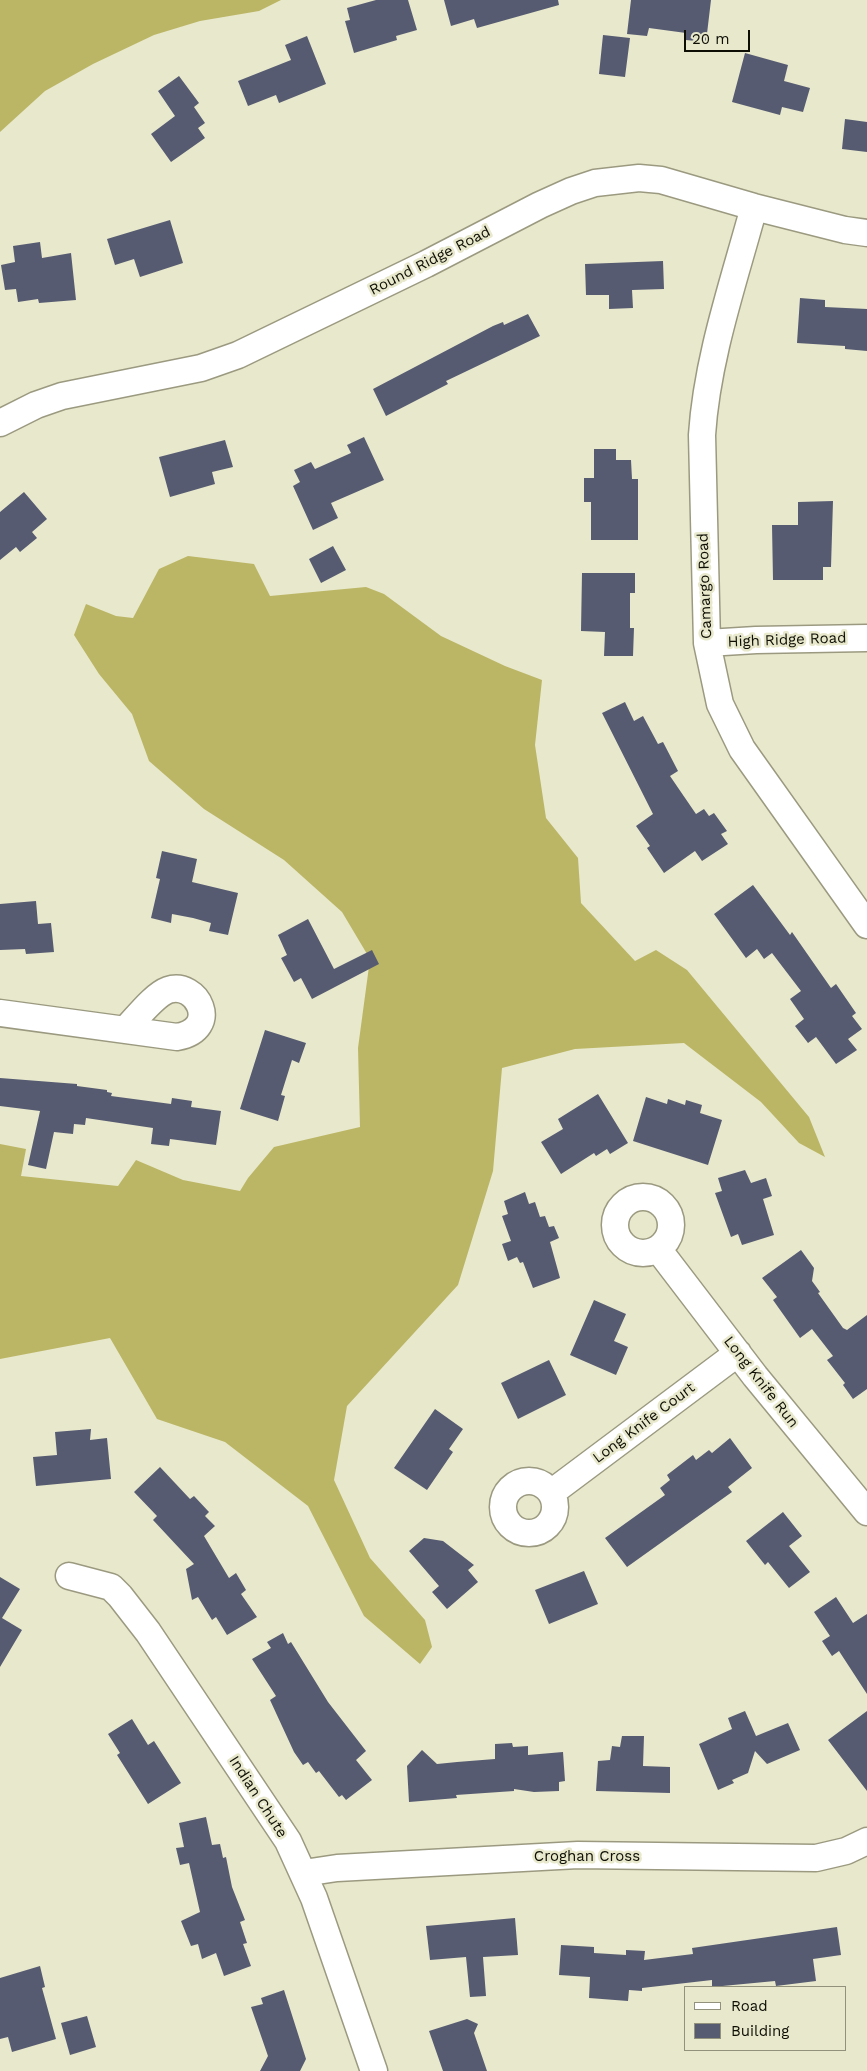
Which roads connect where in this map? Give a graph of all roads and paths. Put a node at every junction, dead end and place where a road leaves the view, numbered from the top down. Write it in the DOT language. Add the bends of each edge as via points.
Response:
graph roads {
  1 [pos="754,207"];
  2 [pos="867,233"];
  3 [pos="0,423"];
  4 [pos="867,638"];
  5 [pos="707,643"];
  6 [pos="867,925"];
  7 [pos="0,1013"];
  8 [pos="126,1030"];
  9 [pos="658,1249"];
  10 [pos="738,1354"];
  11 [pos="551,1493"];
  12 [pos="867,1512"];
  13 [pos="70,1576"];
  14 [pos="867,1841"];
  15 [pos="304,1873"];
  16 [pos="374,2071"];
  1 -- 2 [label="street, Round Ridge Road"];
  1 -- 3 [label="street, Round Ridge Road" via="660,180 639,178 595,183 540,204 238,356 163,377 62,396"];
  1 -- 5 [label="street, Camargo Road" via="704,406"];
  4 -- 5 [label="street, High Ridge Road"];
  5 -- 6 [label="street, Camargo Road" via="720,704 742,749"];
  7 -- 8 [label="street"];
  9 -- 10 [label="street, Long Knife Run"];
  10 -- 11 [label="street, Long Knife Court"];
  10 -- 12 [label="street, Long Knife Run"];
  13 -- 15 [label="street, Indian Chute" via="111,1587 120,1596 148,1632 257,1794 288,1841"];
  14 -- 15 [label="street, Croghan Cross" via="846,1851 816,1858 578,1855"];
  15 -- 16 [label="street, Indian Chute"];
}
